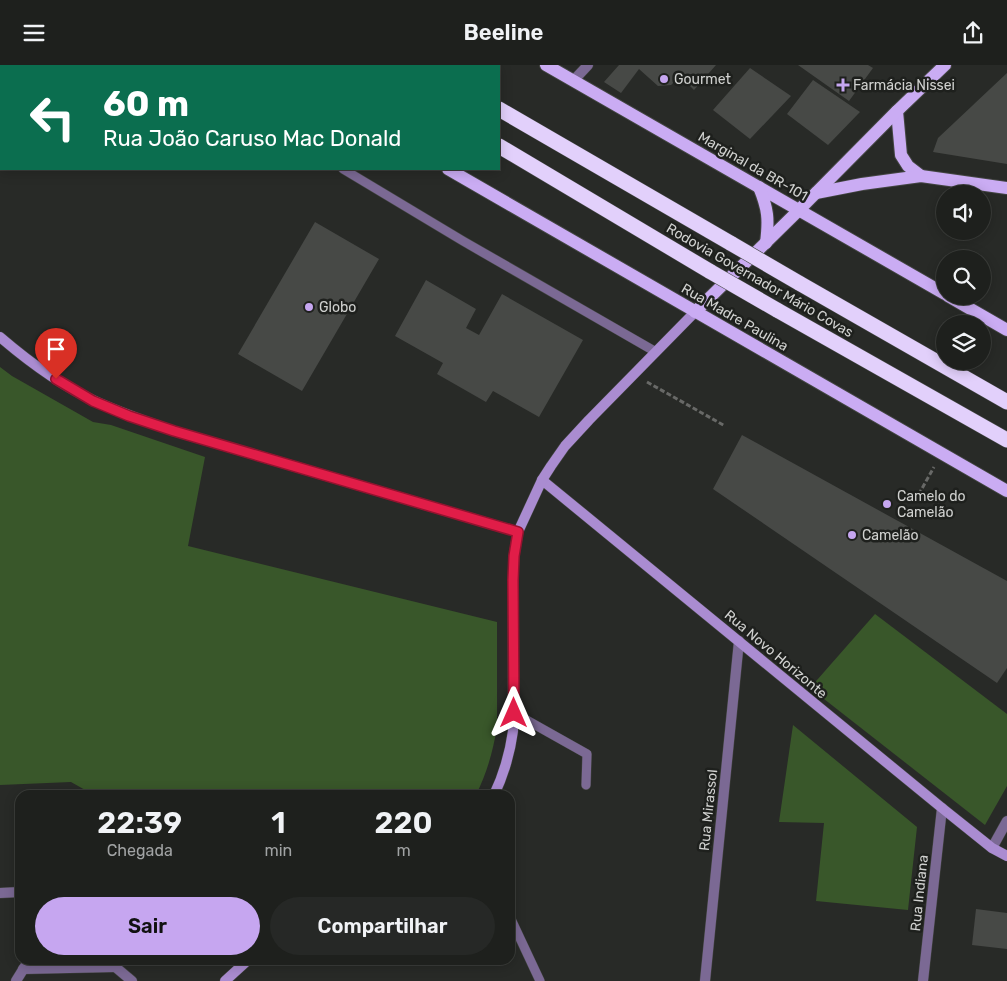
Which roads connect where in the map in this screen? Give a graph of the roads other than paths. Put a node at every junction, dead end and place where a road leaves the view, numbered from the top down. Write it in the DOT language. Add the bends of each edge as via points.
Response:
graph roads {
  1 [pos="546,65"];
  2 [pos="588,65"];
  3 [pos="945,65"];
  4 [pos="573,81"];
  5 [pos="500,110"];
  6 [pos="897,111"];
  7 [pos="500,147"];
  8 [pos="345,170"];
  9 [pos="450,170"];
  10 [pos="921,176"];
  11 [pos="759,187"];
  12 [pos="1007,188"];
  13 [pos="816,193"];
  14 [pos="800,210"];
  15 [pos="766,243"];
  16 [pos="936,289"];
  17 [pos="964,305"];
  18 [pos="695,312"];
  19 [pos="1007,330"];
  20 [pos="0,337"];
  21 [pos="656,352"];
  22 [pos="1007,402"];
  23 [pos="1007,440"];
  24 [pos="542,480"];
  25 [pos="1007,491"];
  26 [pos="518,532"];
  27 [pos="739,641"];
  28 [pos="514,713"];
  29 [pos="586,785"];
  30 [pos="497,790"];
  31 [pos="942,809"];
  32 [pos="1007,821"];
  33 [pos="992,848"];
  34 [pos="1007,856"];
  35 [pos="15,892"];
  36 [pos="0,893"];
  37 [pos="515,928"];
  38 [pos="26,965"];
  39 [pos="93,965"];
  40 [pos="112,965"];
  41 [pos="243,965"];
  42 [pos="23,969"];
  43 [pos="16,981"];
  44 [pos="132,981"];
  45 [pos="225,981"];
  46 [pos="540,981"];
  47 [pos="705,981"];
  48 [pos="924,981"];
  1 -- 4 [label="main road, Marginal da BR-101"];
  2 -- 4 [label="street"];
  3 -- 6 [label="main road"];
  4 -- 11 [label="main road, Marginal da BR-101"];
  5 -- 22 [label="highway, Rodovia Governador Mário Covas, bridge"];
  6 -- 10 [label="main road" via="901,155 908,166"];
  6 -- 13 [label="main road"];
  7 -- 23 [label="highway, Rodovia Governador Mário Covas, bridge" via="711,272"];
  8 -- 21 [label="lane"];
  9 -- 18 [label="main road, Rua Madre Paulina"];
  10 -- 12 [label="main road"];
  10 -- 13 [label="main road"];
  11 -- 14 [label="main road, Marginal da BR-101"];
  11 -- 15 [label="main road" via="769,224"];
  13 -- 14 [label="main road"];
  14 -- 15 [label="main road"];
  14 -- 16 [label="main road, Marginal da BR-101"];
  15 -- 18 [label="main road"];
  17 -- 19 [label="main road, Marginal da BR-101"];
  18 -- 21 [label="main road"];
  18 -- 25 [label="main road, Rua Madre Paulina"];
  20 -- 26 [label="main road" via="42,371 93,401 129,416"];
  21 -- 24 [label="main road" via="565,446"];
  24 -- 26 [label="main road"];
  24 -- 27 [label="main road, Rua Novo Horizonte"];
  26 -- 28 [label="main road" via="513,580"];
  27 -- 31 [label="main road, Rua Novo Horizonte"];
  27 -- 47 [label="street, Rua Mirassol"];
  28 -- 29 [label="lane" via="587,754"];
  28 -- 30 [label="main road" via="510,752"];
  31 -- 33 [label="main road, Rua Novo Horizonte"];
  31 -- 48 [label="street, Rua Indiana"];
  32 -- 33 [label="street"];
  33 -- 34 [label="main road, Rua Novo Horizonte"];
  35 -- 36 [label="street"];
  37 -- 46 [label="lane"];
  38 -- 42 [label="street"];
  39 -- 42 [label="street"];
  40 -- 44 [label="street"];
  41 -- 45 [label="main road"];
  42 -- 43 [label="street"];
}
